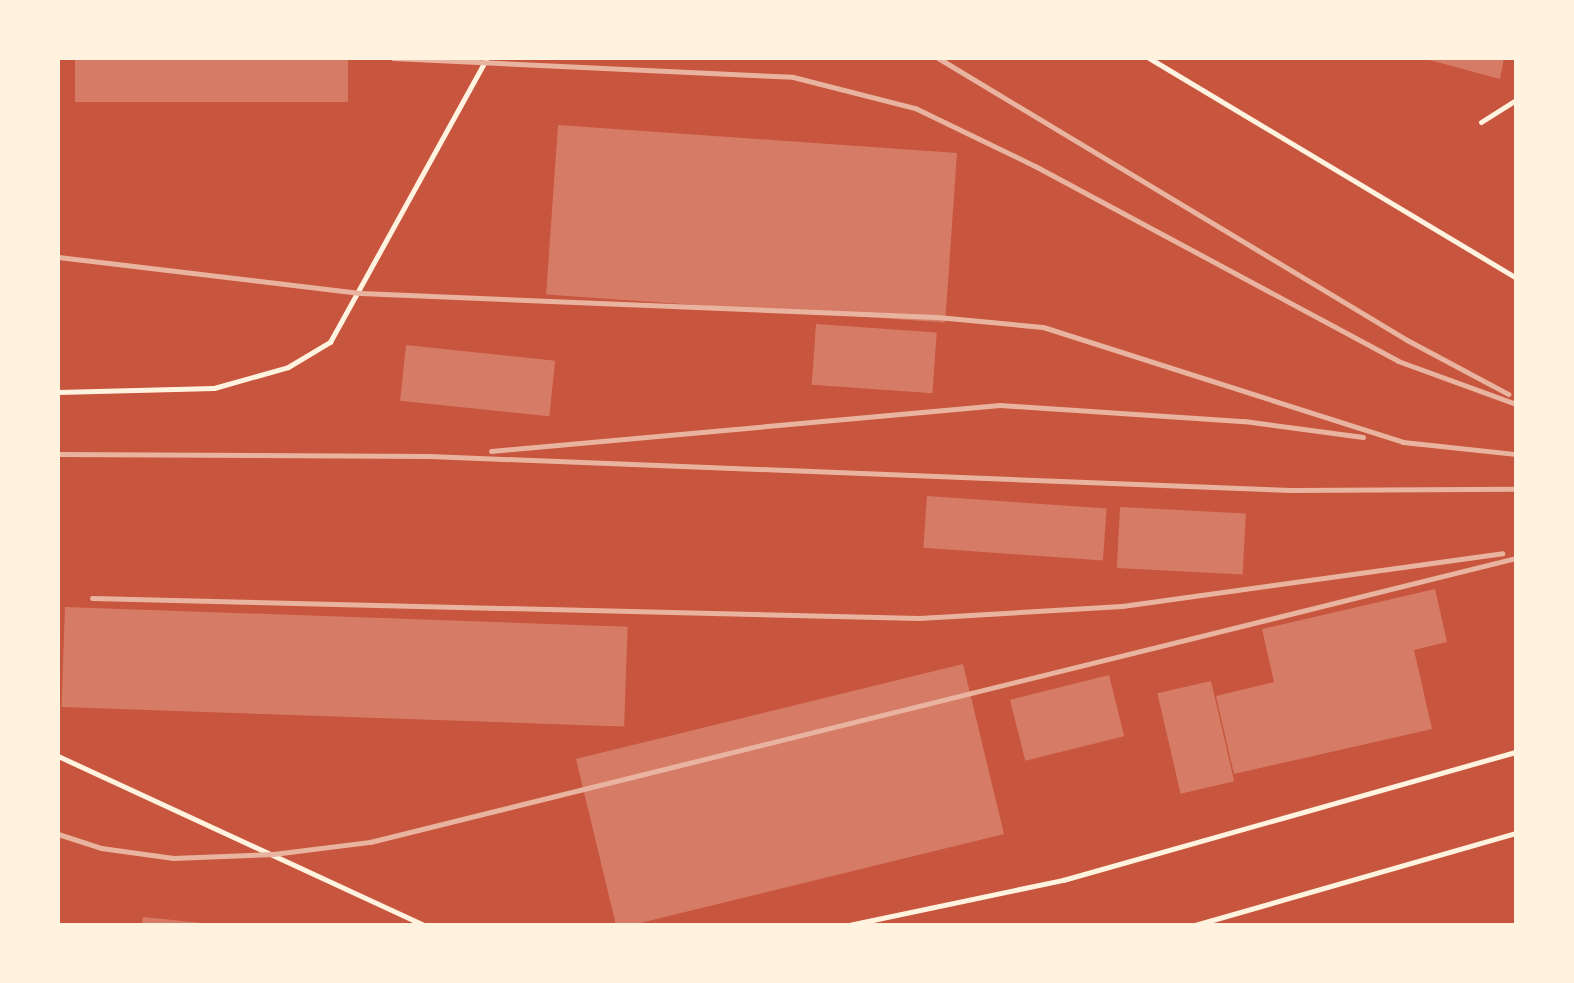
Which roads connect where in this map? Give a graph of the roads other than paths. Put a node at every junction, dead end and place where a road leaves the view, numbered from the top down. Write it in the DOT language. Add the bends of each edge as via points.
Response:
graph roads {
  1 [pos="487,58"];
  2 [pos="1149,58"];
  3 [pos="1516,100"];
  4 [pos="1481,122"];
  5 [pos="1516,278"];
  6 [pos="58,393"];
  7 [pos="1516,752"];
  8 [pos="58,756"];
  9 [pos="1516,833"];
  10 [pos="424,925"];
  11 [pos="849,925"];
  12 [pos="1195,925"];
  1 -- 6 [label="lane" via="330,342 288,368 214,388"];
  2 -- 5 [label="lane"];
  3 -- 4 [label="lane"];
  7 -- 11 [label="lane" via="1063,880"];
  8 -- 10 [label="lane"];
  9 -- 12 [label="lane"];
}
